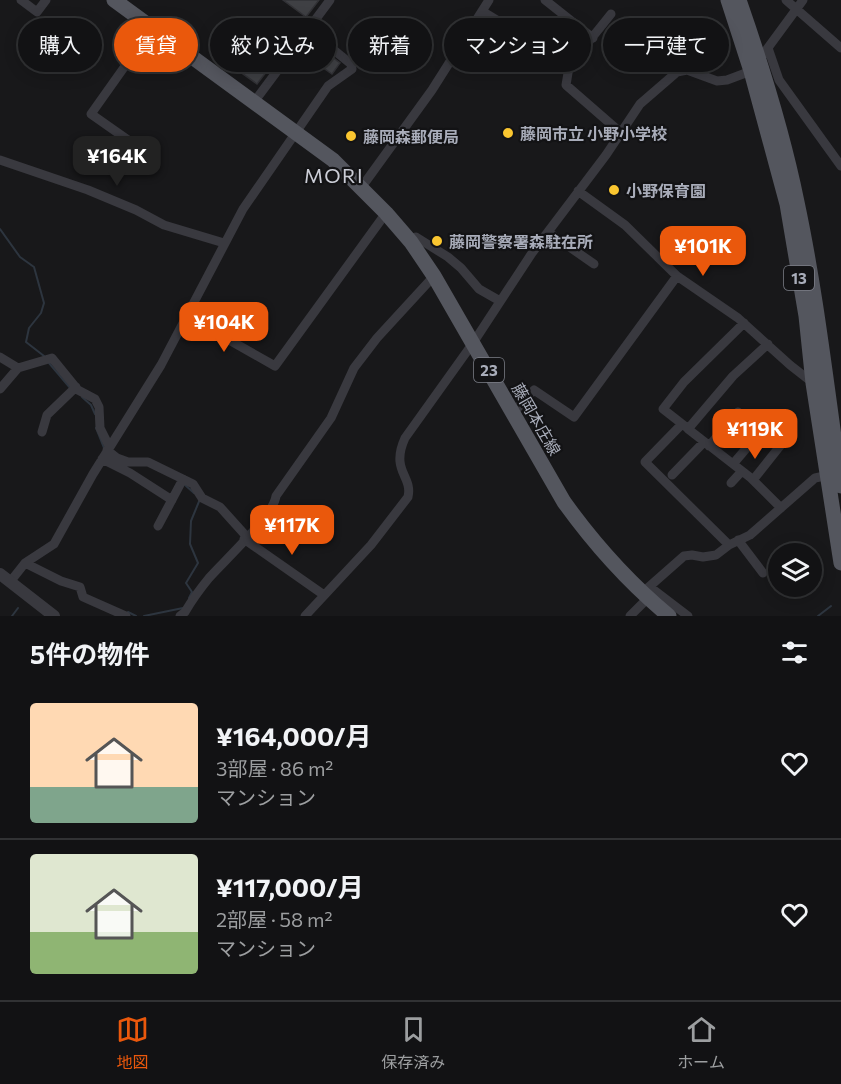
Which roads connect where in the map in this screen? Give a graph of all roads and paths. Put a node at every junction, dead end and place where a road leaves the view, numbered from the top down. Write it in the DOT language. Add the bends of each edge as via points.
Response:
graph roads {
  1 [pos="21,0"];
  2 [pos="46,0"];
  3 [pos="114,0"];
  4 [pos="330,0"];
  5 [pos="489,0"];
  6 [pos="545,0"];
  7 [pos="728,0"];
  8 [pos="739,0"];
  9 [pos="786,0"];
  10 [pos="803,0"];
  11 [pos="796,9"];
  12 [pos="482,11"];
  13 [pos="611,14"];
  14 [pos="138,18"];
  15 [pos="316,18"];
  16 [pos="494,18"];
  17 [pos="593,38"];
  18 [pos="591,40"];
  19 [pos="841,48"];
  20 [pos="336,52"];
  21 [pos="759,59"];
  22 [pos="198,61"];
  23 [pos="121,72"];
  24 [pos="276,72"];
  25 [pos="568,72"];
  26 [pos="254,102"];
  27 [pos="620,132"];
  28 [pos="297,133"];
  29 [pos="128,140"];
  30 [pos="0,160"];
  31 [pos="841,166"];
  32 [pos="361,188"];
  33 [pos="578,191"];
  34 [pos="386,213"];
  35 [pos="548,232"];
  36 [pos="409,240"];
  37 [pos="224,243"];
  38 [pos="594,264"];
  39 [pos="434,276"];
  40 [pos="677,276"];
  41 [pos="500,301"];
  42 [pos="187,316"];
  43 [pos="744,323"];
  44 [pos="473,343"];
  45 [pos="768,344"];
  46 [pos="0,357"];
  47 [pos="18,368"];
  48 [pos="813,383"];
  49 [pos="76,387"];
  50 [pos="0,389"];
  51 [pos="738,412"];
  52 [pos="513,413"];
  53 [pos="685,427"];
  54 [pos="42,432"];
  55 [pos="756,437"];
  56 [pos="784,441"];
  57 [pos="706,444"];
  58 [pos="106,452"];
  59 [pos="733,464"];
  60 [pos="742,471"];
  61 [pos="837,471"];
  62 [pos="672,475"];
  63 [pos="183,479"];
  64 [pos="753,480"];
  65 [pos="731,483"];
  66 [pos="841,486"];
  67 [pos="172,500"];
  68 [pos="781,508"];
  69 [pos="158,526"];
  70 [pos="245,538"];
  71 [pos="733,543"];
  72 [pos="25,563"];
  73 [pos="841,563"];
  74 [pos="763,573"];
  75 [pos="0,574"];
  76 [pos="10,582"];
  77 [pos="647,593"];
  78 [pos="324,596"];
  79 [pos="54,616"];
  80 [pos="126,616"];
  81 [pos="180,616"];
  82 [pos="305,616"];
  83 [pos="630,616"];
  84 [pos="669,616"];
  85 [pos="688,616"];
  1 -- 2 [label="street" via="37,12"];
  3 -- 14 [label="main road, 藤岡本庄線 / 23"];
  4 -- 15 [label="street"];
  5 -- 12 [label="street"];
  6 -- 17 [label="street"];
  7 -- 21 [label="main road, 13"];
  8 -- 21 [label="main road, 13"];
  9 -- 11 [label="street"];
  10 -- 11 [label="street"];
  11 -- 19 [label="street"];
  11 -- 21 [label="street"];
  12 -- 16 [label="street"];
  12 -- 32 [label="street" via="432,90"];
  13 -- 17 [label="street"];
  17 -- 18 [label="street"];
  20 -- 28 [label="street" via="352,69 328,86"];
  21 -- 27 [label="street" via="727,80 717,81 687,70 677,72 640,104"];
  21 -- 31 [label="street"];
  21 -- 48 [label="main road, 13" via="806,316"];
  21 -- 61 [label="main road, 13" via="797,201 818,314"];
  22 -- 26 [label="main road, 藤岡本庄線 / 23"];
  23 -- 29 [label="street" via="91,114"];
  24 -- 26 [label="street"];
  25 -- 27 [label="street" via="566,85"];
  26 -- 28 [label="main road, 藤岡本庄線 / 23"];
  27 -- 33 [label="street"];
  28 -- 32 [label="main road, 藤岡本庄線 / 23"];
  28 -- 37 [label="street"];
  30 -- 37 [label="street" via="88,190 164,225"];
  32 -- 34 [label="main road, 藤岡本庄線 / 23"];
  33 -- 35 [label="street"];
  33 -- 40 [label="street" via="625,225"];
  34 -- 36 [label="main road, 藤岡本庄線 / 23"];
  34 -- 42 [label="street" via="275,366"];
  35 -- 38 [label="street"];
  35 -- 41 [label="street"];
  36 -- 39 [label="main road, 藤岡本庄線 / 23"];
  36 -- 41 [label="street" via="416,237 448,257 479,289"];
  37 -- 42 [label="street"];
  39 -- 44 [label="main road, 藤岡本庄線 / 23"];
  39 -- 70 [label="street" via="354,368 331,418 276,496 275,503"];
  40 -- 43 [label="street"];
  40 -- 52 [label="street" via="574,417 534,390"];
  41 -- 44 [label="street"];
  42 -- 58 [label="street" via="162,365"];
  43 -- 45 [label="street"];
  43 -- 53 [label="street" via="684,382 663,409"];
  44 -- 52 [label="main road, 藤岡本庄線 / 23"];
  44 -- 78 [label="street" via="400,449 400,468 409,488 408,497"];
  45 -- 48 [label="street"];
  45 -- 53 [label="street"];
  46 -- 47 [label="street"];
  47 -- 49 [label="street" via="52,358"];
  47 -- 50 [label="street"];
  48 -- 61 [label="main road, 13"];
  49 -- 54 [label="street" via="47,416"];
  49 -- 58 [label="street" via="95,399 99,407"];
  51 -- 57 [label="street"];
  52 -- 77 [label="main road, 藤岡本庄線 / 23" via="564,502 589,536 612,563"];
  53 -- 57 [label="street"];
  53 -- 71 [label="street" via="645,462"];
  55 -- 59 [label="street"];
  56 -- 64 [label="street"];
  57 -- 59 [label="street"];
  57 -- 62 [label="street"];
  58 -- 63 [label="street" via="128,462 148,462"];
  58 -- 67 [label="street"];
  58 -- 72 [label="street" via="54,544"];
  59 -- 60 [label="street"];
  60 -- 64 [label="street"];
  60 -- 65 [label="street"];
  61 -- 66 [label="main road, 13"];
  61 -- 68 [label="street" via="815,478"];
  61 -- 73 [label="main road, 13"];
  63 -- 67 [label="street"];
  63 -- 70 [label="street" via="193,484 202,498 220,507"];
  64 -- 68 [label="street"];
  67 -- 69 [label="street"];
  68 -- 71 [label="street" via="750,535"];
  70 -- 78 [label="street"];
  70 -- 81 [label="street"];
  71 -- 74 [label="street"];
  71 -- 77 [label="street" via="716,555 684,556"];
  72 -- 76 [label="street"];
  72 -- 80 [label="street" via="80,587 83,597"];
  75 -- 76 [label="street"];
  76 -- 79 [label="street"];
  77 -- 83 [label="street"];
  77 -- 84 [label="main road, 藤岡本庄線 / 23"];
  77 -- 85 [label="street"];
  78 -- 82 [label="street"];
}
